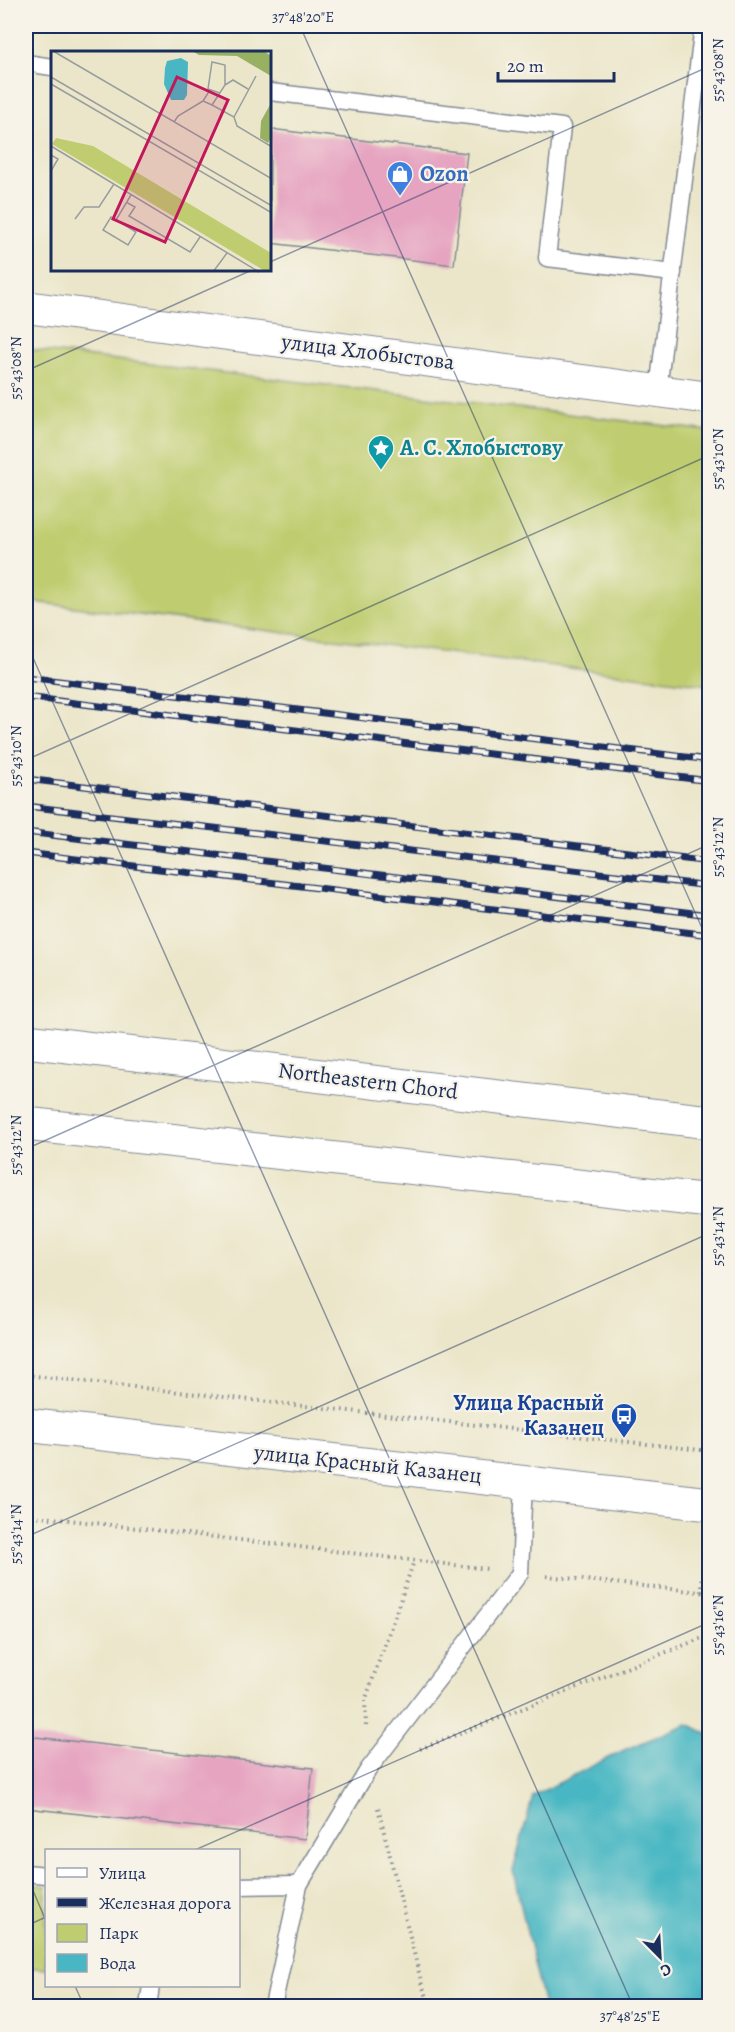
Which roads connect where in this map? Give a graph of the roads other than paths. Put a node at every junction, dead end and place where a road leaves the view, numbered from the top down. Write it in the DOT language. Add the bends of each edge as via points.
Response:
graph roads {
  1 [pos="703,26"];
  2 [pos="26,63"];
  3 [pos="51,67"];
  4 [pos="272,92"];
  5 [pos="673,273"];
  6 [pos="26,308"];
  7 [pos="658,390"];
  8 [pos="710,398"];
  9 [pos="26,1041"];
  10 [pos="710,1122"];
  11 [pos="26,1124"];
  12 [pos="710,1201"];
  13 [pos="26,1425"];
  14 [pos="524,1482"];
  15 [pos="708,1519"];
  16 [pos="26,1873"];
  17 [pos="45,1875"];
  18 [pos="299,1885"];
  19 [pos="240,1886"];
  20 [pos="151,1987"];
  21 [pos="148,2007"];
  22 [pos="273,2007"];
  1 -- 5 [label="lane"];
  2 -- 3 [label="lane"];
  4 -- 5 [label="lane" via="562,127 547,258"];
  5 -- 7 [label="lane"];
  6 -- 7 [label="street, улица Хлобыстова"];
  7 -- 8 [label="street, улица Хлобыстова"];
  9 -- 10 [label="main road, Northeastern Chord"];
  11 -- 12 [label="main road"];
  13 -- 14 [label="main road, улица Красный Казанец"];
  14 -- 15 [label="main road, улица Красный Казанец"];
  14 -- 18 [label="lane" via="520,1573 368,1770"];
  16 -- 17 [label="lane"];
  18 -- 19 [label="lane"];
  18 -- 22 [label="lane"];
  20 -- 21 [label="lane"];
}
